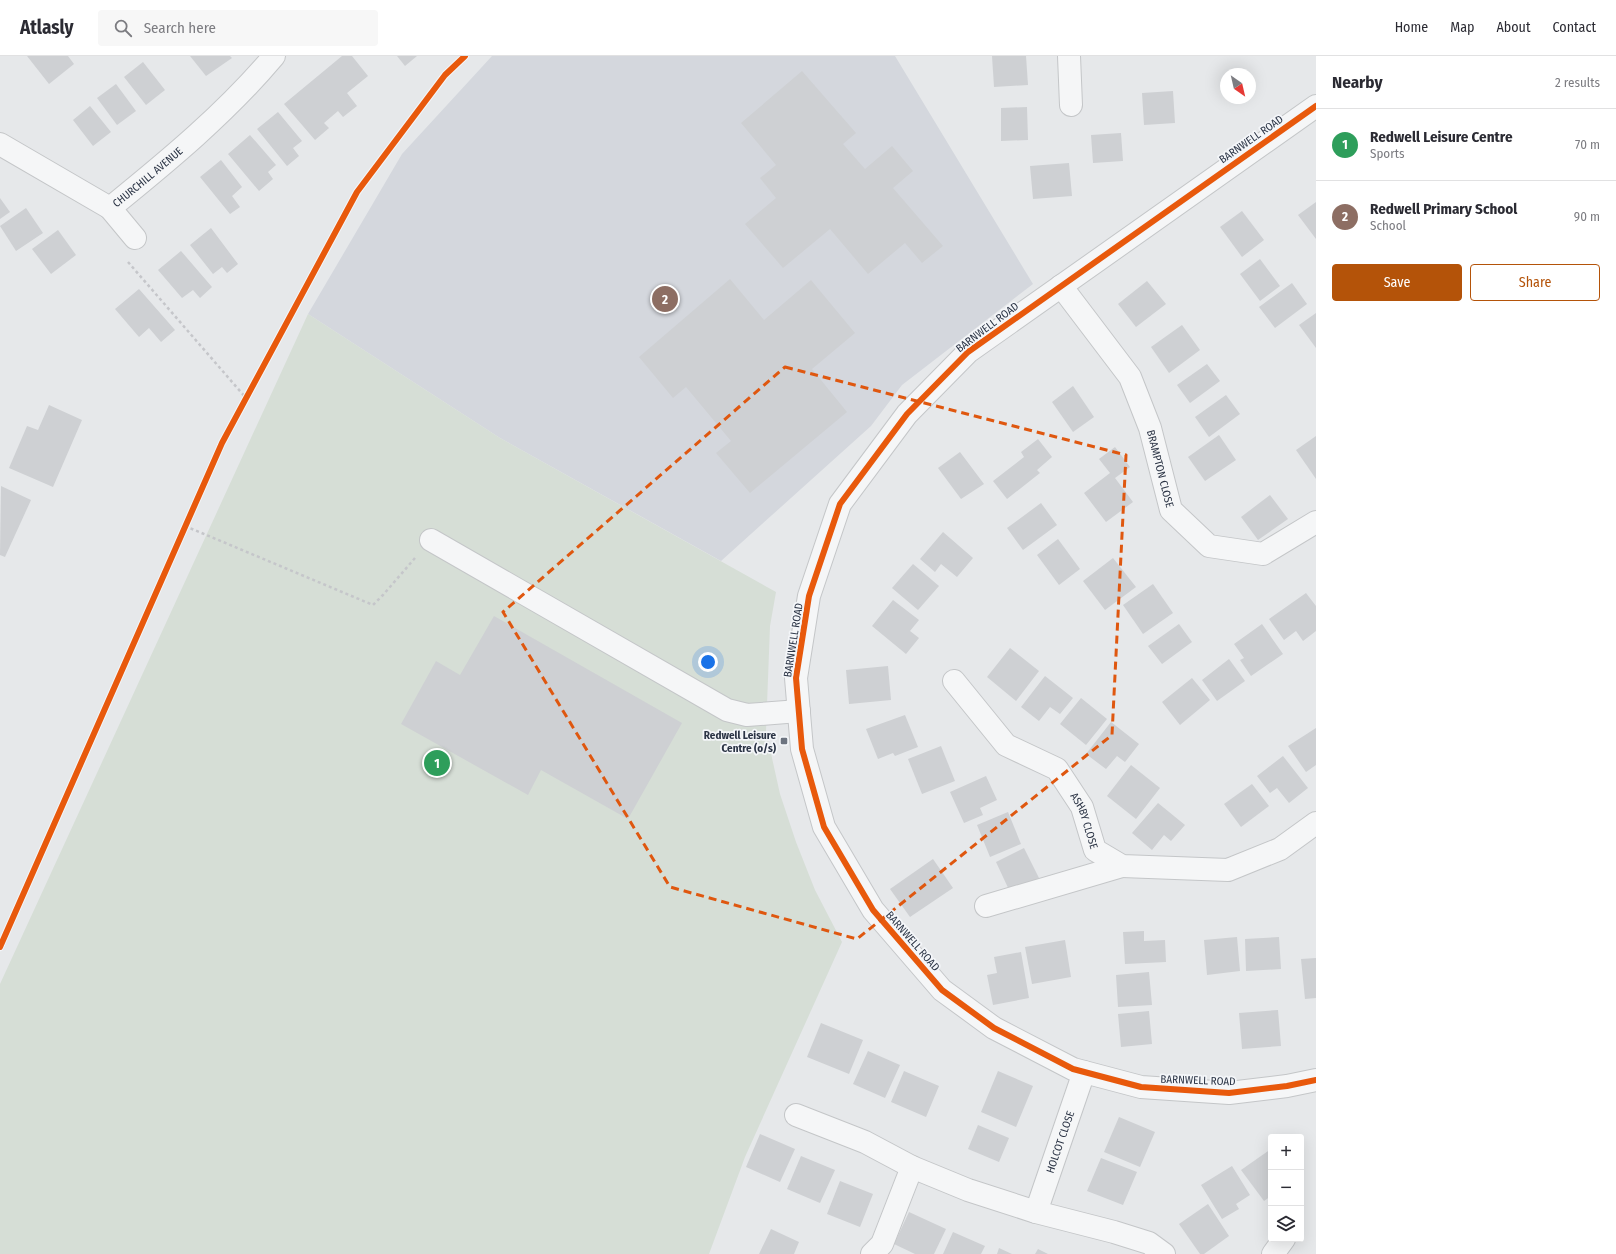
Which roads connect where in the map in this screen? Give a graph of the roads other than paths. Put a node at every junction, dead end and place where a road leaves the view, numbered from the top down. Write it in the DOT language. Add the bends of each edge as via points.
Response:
graph roads {
  1 [pos="274,56"];
  2 [pos="1069,56"];
  3 [pos="1071,105"];
  4 [pos="1316,106"];
  5 [pos="0,144"];
  6 [pos="110,208"];
  7 [pos="134,248"];
  8 [pos="1061,286"];
  9 [pos="1316,522"];
  10 [pos="432,540"];
  11 [pos="954,681"];
  12 [pos="799,711"];
  13 [pos="1316,823"];
  14 [pos="1122,866"];
  15 [pos="986,906"];
  16 [pos="1084,1072"];
  17 [pos="1316,1080"];
  18 [pos="796,1115"];
  19 [pos="912,1168"];
  20 [pos="1036,1212"];
  21 [pos="1282,1242"];
  22 [pos="872,1254"];
  23 [pos="1164,1254"];
  24 [pos="1272,1254"];
  1 -- 6 [label="street, CHURCHILL AVENUE" via="214,120"];
  2 -- 3 [label="street"];
  4 -- 8 [label="street, BARNWELL ROAD"];
  5 -- 6 [label="street, CHURCHILL AVENUE"];
  6 -- 7 [label="street"];
  8 -- 9 [label="street, BRAMPTON CLOSE" via="1130,377 1150,428 1171,510 1204,541 1210,546 1263,554"];
  8 -- 12 [label="street, BARNWELL ROAD" via="968,352 907,414 840,504 810,596 796,678"];
  10 -- 12 [label="street" via="727,710 747,715"];
  11 -- 14 [label="street, ASHBY CLOSE" via="1006,745 1057,769 1082,807 1095,850"];
  12 -- 16 [label="street, BARNWELL ROAD" via="802,749 824,827 873,910 942,990 994,1028 1073,1069"];
  13 -- 14 [label="street, ASHBY CLOSE" via="1280,849 1228,870"];
  14 -- 15 [label="street"];
  16 -- 17 [label="street, BARNWELL ROAD" via="1141,1087 1229,1093"];
  16 -- 20 [label="street, HOLCOT CLOSE"];
  18 -- 19 [label="street" via="865,1142"];
  19 -- 20 [label="street" via="968,1190"];
  19 -- 22 [label="street" via="882,1244"];
  20 -- 23 [label="street" via="1149,1243"];
  21 -- 24 [label="street"];
}
